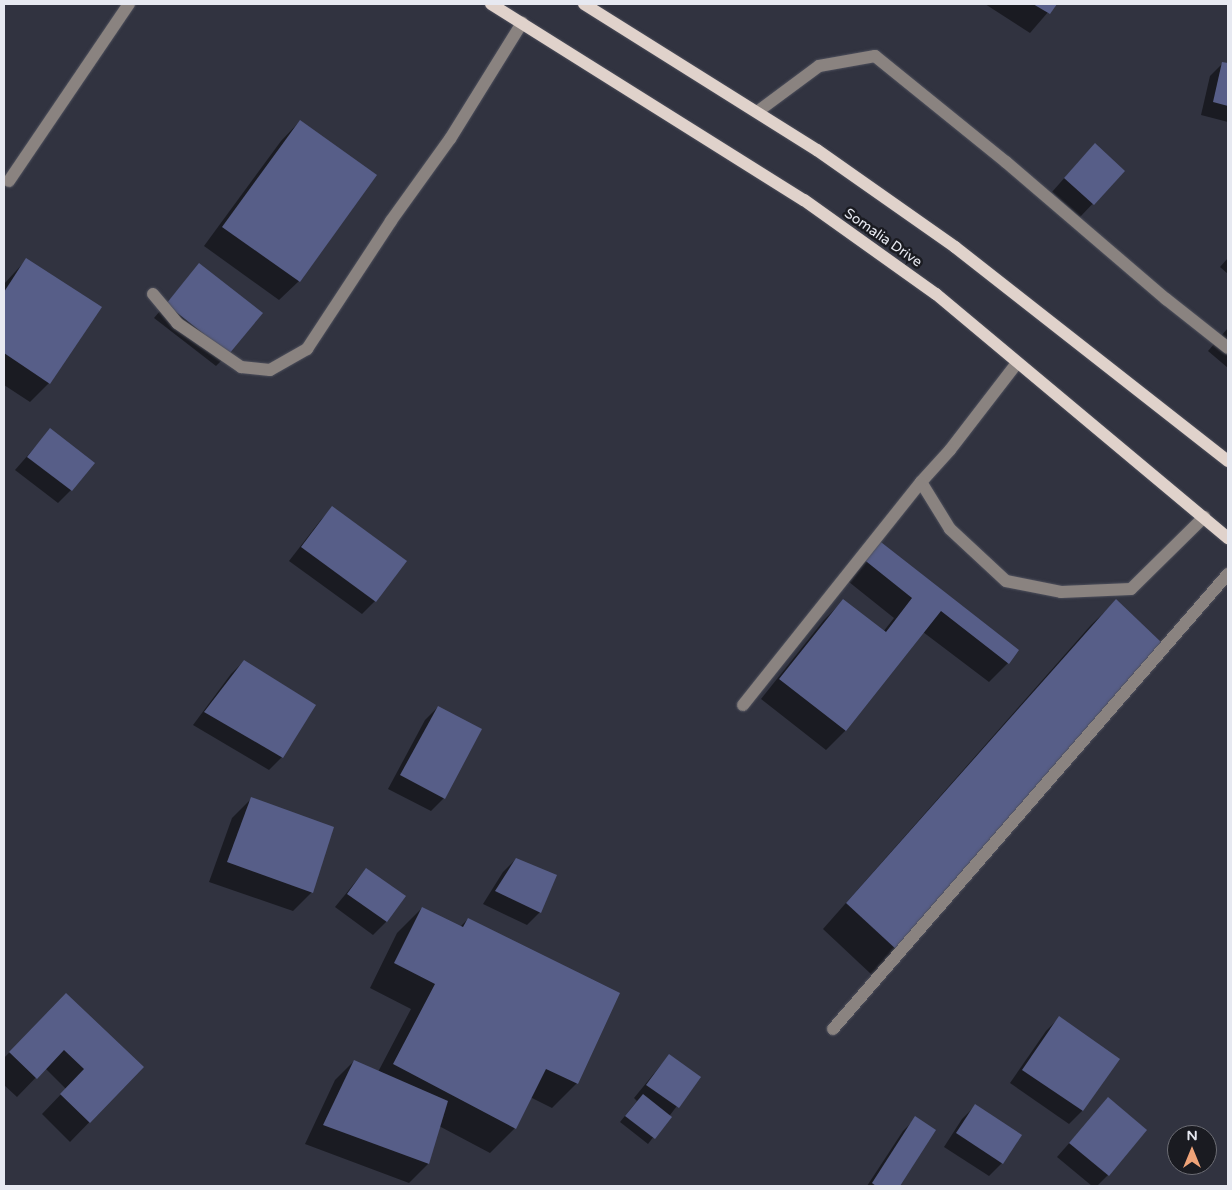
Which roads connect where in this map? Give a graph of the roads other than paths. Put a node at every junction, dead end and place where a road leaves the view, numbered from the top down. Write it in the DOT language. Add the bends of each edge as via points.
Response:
graph roads {
  1 [pos="129,4"];
  2 [pos="491,4"];
  3 [pos="584,4"];
  4 [pos="522,23"];
  5 [pos="756,112"];
  6 [pos="9,181"];
  7 [pos="153,294"];
  8 [pos="1228,348"];
  9 [pos="1017,363"];
  10 [pos="1228,460"];
  11 [pos="921,482"];
  12 [pos="1204,517"];
  13 [pos="1227,534"];
  14 [pos="1228,574"];
  15 [pos="743,705"];
  16 [pos="833,1029"];
  1 -- 6 [label="street"];
  2 -- 4 [label="main road, Somalia Drive"];
  3 -- 5 [label="main road"];
  4 -- 7 [label="street" via="450,139 391,221 307,349 270,370 241,367 177,323"];
  4 -- 9 [label="main road, Somalia Drive" via="804,200 936,294"];
  5 -- 8 [label="street" via="819,66 875,56"];
  5 -- 10 [label="main road" via="817,150 955,247"];
  9 -- 11 [label="street"];
  9 -- 12 [label="main road, Somalia Drive"];
  11 -- 12 [label="street" via="950,529 1006,581 1060,592 1131,589"];
  11 -- 15 [label="street"];
  12 -- 13 [label="main road, Somalia Drive"];
  14 -- 16 [label="street"];
}
